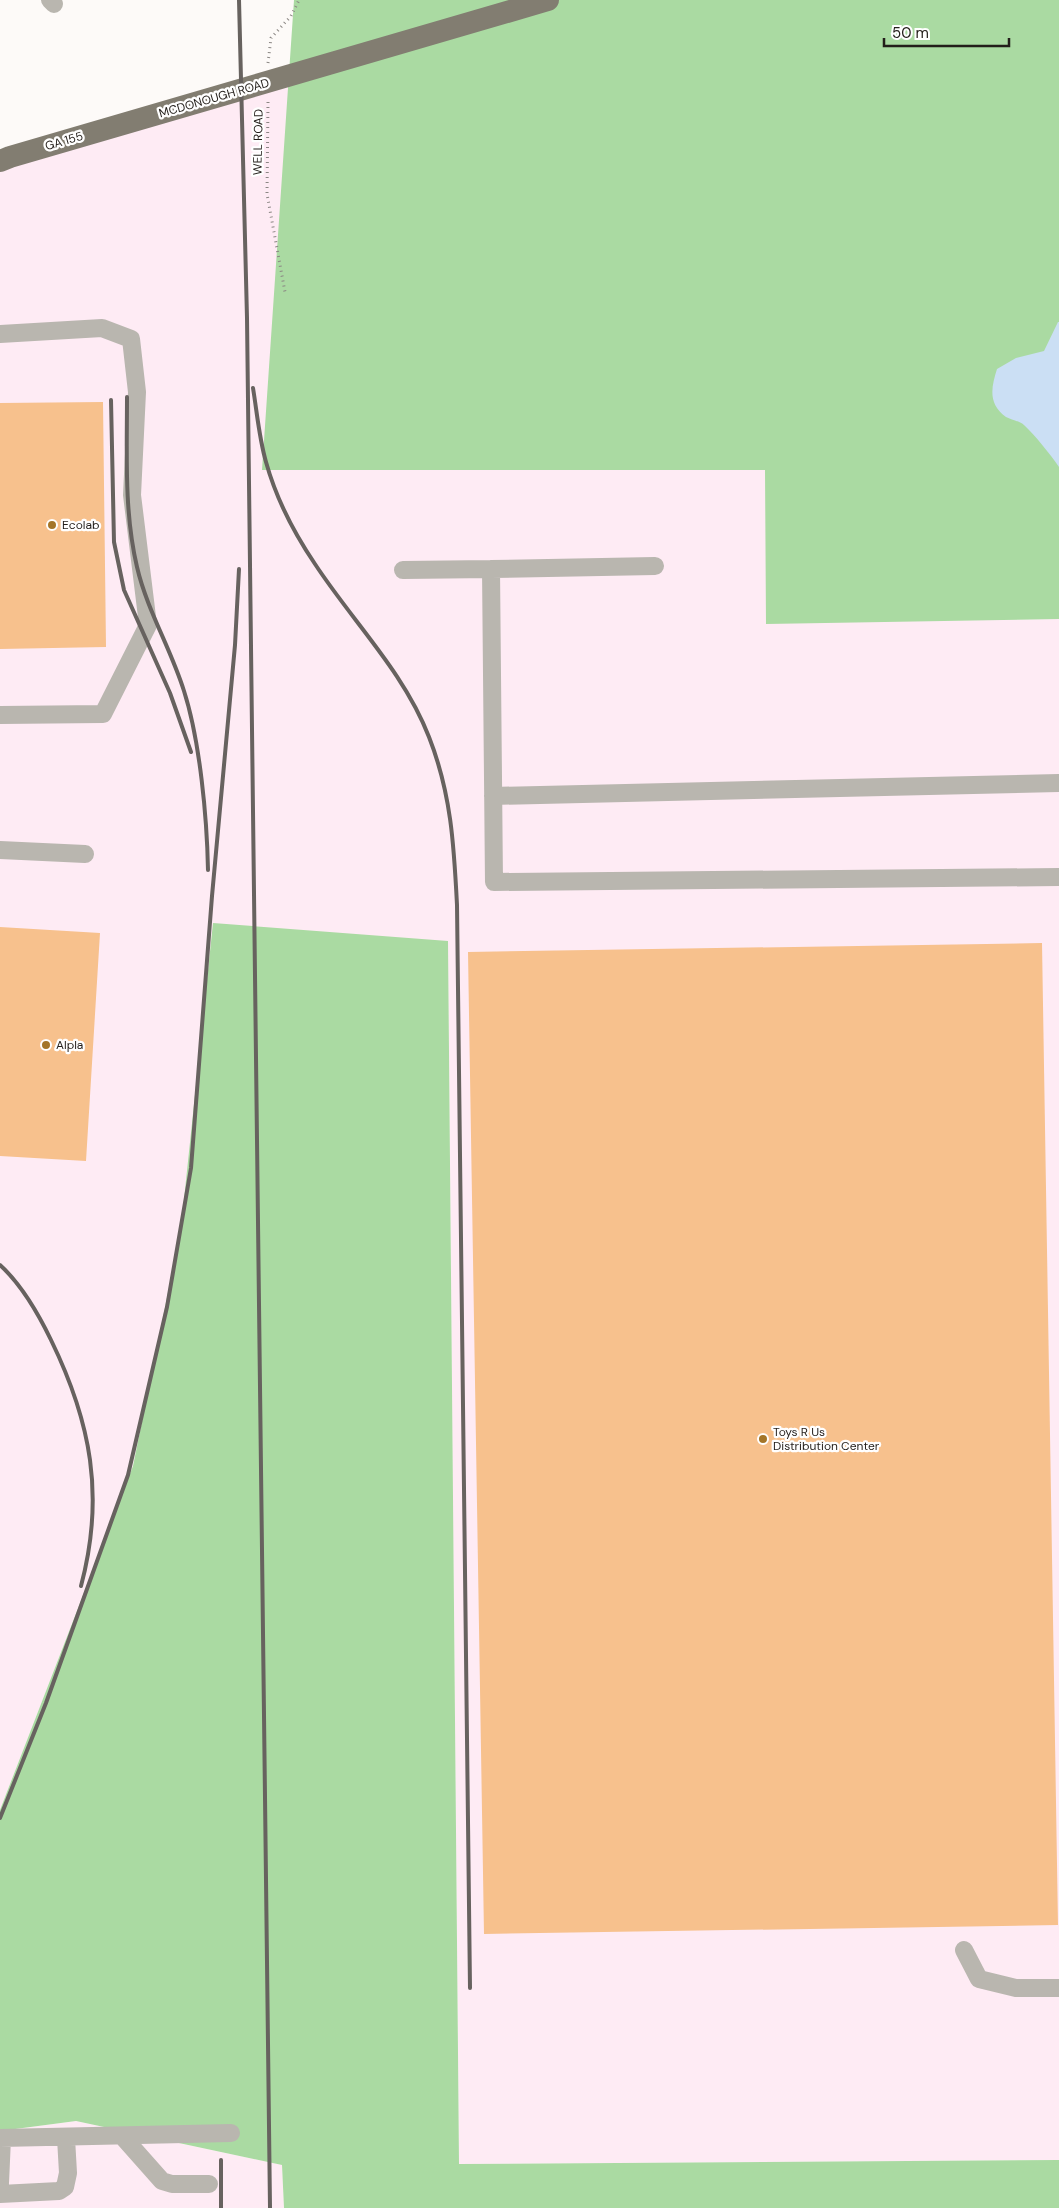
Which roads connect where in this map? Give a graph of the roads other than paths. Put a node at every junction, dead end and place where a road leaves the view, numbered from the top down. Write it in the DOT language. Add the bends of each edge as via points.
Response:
graph roads {
  1 [pos="548,0"];
  2 [pos="129,123"];
  3 [pos="0,161"];
  4 [pos="0,334"];
  5 [pos="655,566"];
  6 [pos="491,569"];
  7 [pos="403,570"];
  8 [pos="0,715"];
  9 [pos="1059,783"];
  10 [pos="493,796"];
  11 [pos="0,850"];
  12 [pos="84,854"];
  13 [pos="1059,877"];
  14 [pos="964,1950"];
  15 [pos="1059,1988"];
  16 [pos="231,2133"];
  17 [pos="123,2137"];
  18 [pos="1,2138"];
  19 [pos="66,2138"];
  20 [pos="0,2183"];
  21 [pos="209,2184"];
  22 [pos="0,2194"];
  1 -- 2 [label="main road, MCDONOUGH ROAD / GA 155"];
  2 -- 3 [label="main road, GA 155 / GA 155"];
  4 -- 8 [label="street" via="102,328 131,339 137,392 132,495 148,625 103,714"];
  5 -- 6 [label="street"];
  6 -- 7 [label="street"];
  6 -- 10 [label="street"];
  9 -- 10 [label="street"];
  10 -- 13 [label="street" via="494,882"];
  11 -- 12 [label="street"];
  14 -- 15 [label="street" via="979,1979 1016,1988"];
  16 -- 17 [label="street"];
  17 -- 19 [label="street"];
  17 -- 21 [label="street" via="162,2181"];
  18 -- 19 [label="street"];
  18 -- 20 [label="street"];
  19 -- 22 [label="street" via="68,2173 65,2187 59,2191"];
}
